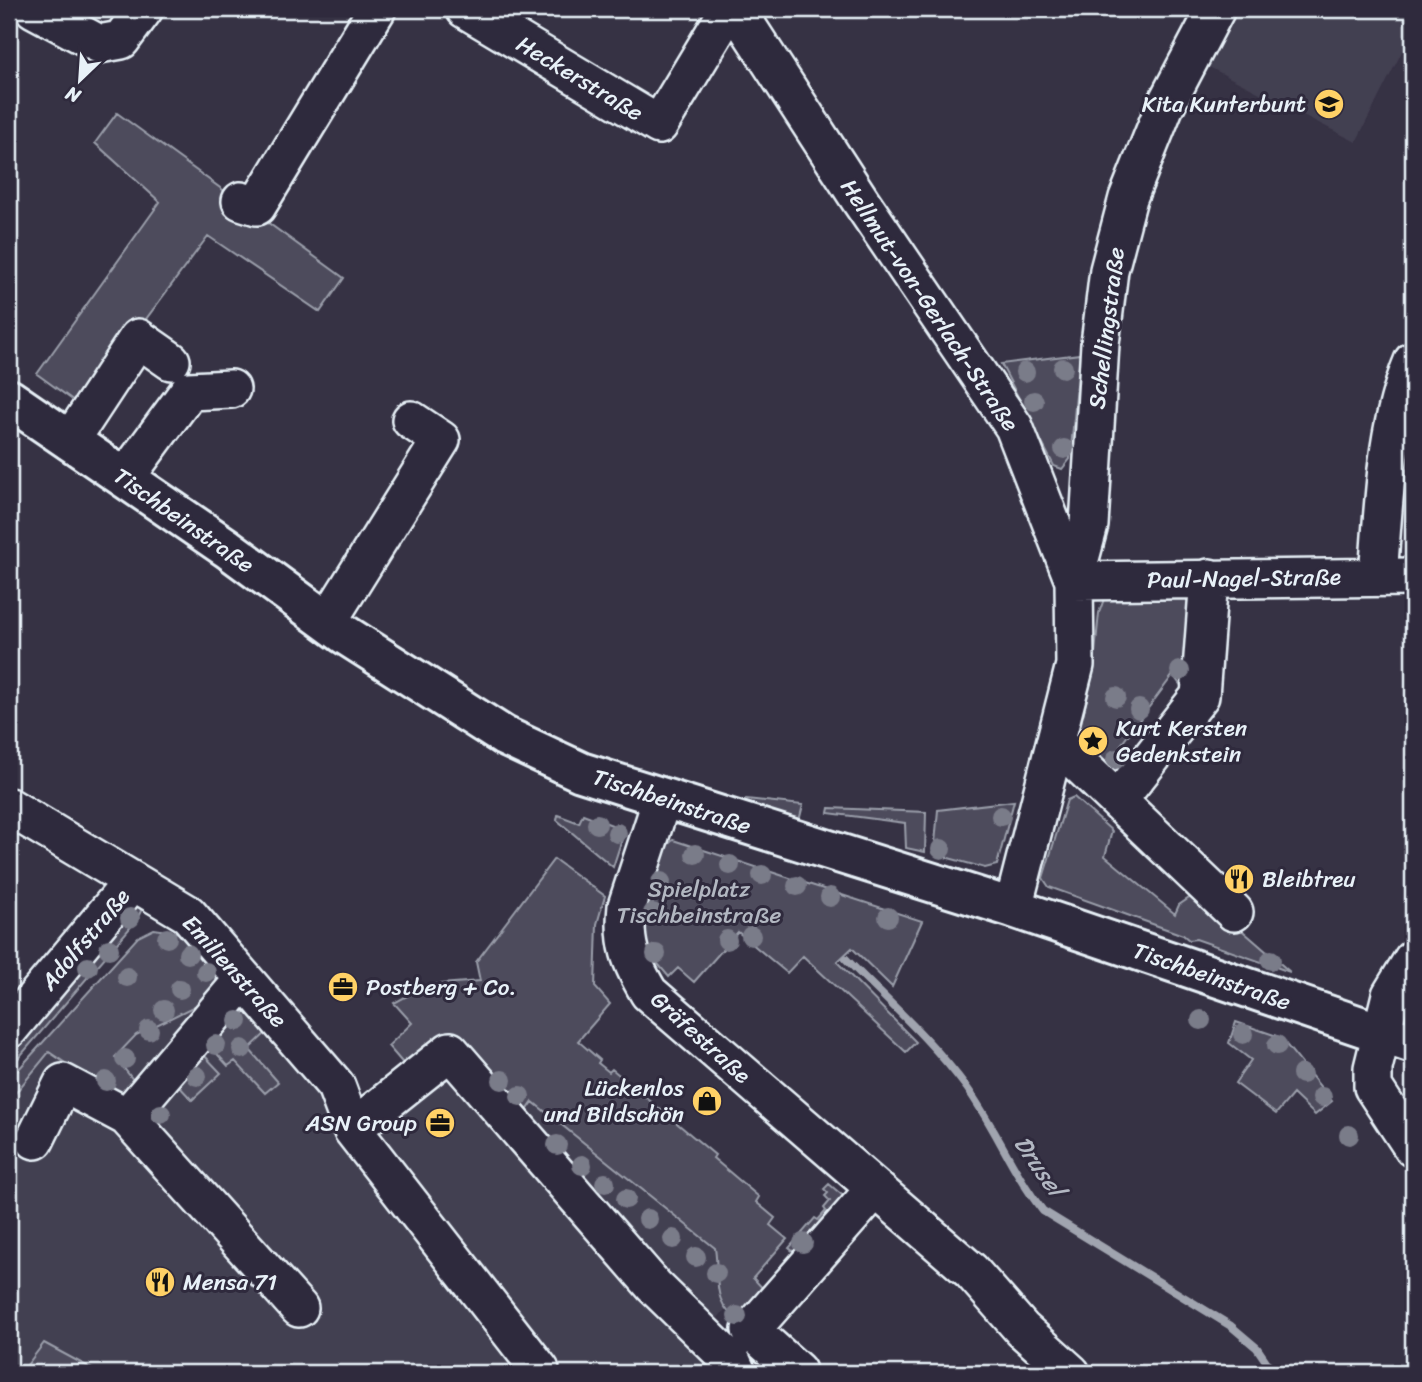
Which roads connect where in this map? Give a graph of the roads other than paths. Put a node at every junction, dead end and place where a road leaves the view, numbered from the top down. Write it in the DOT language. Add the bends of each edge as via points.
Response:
graph roads {
  1 [pos="34,9"];
  2 [pos="144,9"];
  3 [pos="377,9"];
  4 [pos="465,9"];
  5 [pos="729,9"];
  6 [pos="736,9"];
  7 [pos="1216,9"];
  8 [pos="241,201"];
  9 [pos="170,360"];
  10 [pos="1413,361"];
  11 [pos="231,389"];
  12 [pos="9,400"];
  13 [pos="411,420"];
  14 [pos="70,441"];
  15 [pos="125,478"];
  16 [pos="1091,480"];
  17 [pos="1039,488"];
  18 [pos="1396,576"];
  19 [pos="1209,578"];
  20 [pos="1074,582"];
  21 [pos="328,621"];
  22 [pos="1056,742"];
  23 [pos="662,799"];
  24 [pos="1118,800"];
  25 [pos="9,807"];
  26 [pos="133,881"];
  27 [pos="1013,908"];
  28 [pos="1234,912"];
  29 [pos="1413,958"];
  30 [pos="244,979"];
  31 [pos="9,1029"];
  32 [pos="1397,1039"];
  33 [pos="127,1117"];
  34 [pos="352,1129"];
  35 [pos="36,1140"];
  36 [pos="1413,1148"];
  37 [pos="875,1189"];
  38 [pos="299,1308"];
  39 [pos="540,1370"];
  40 [pos="797,1371"];
  41 [pos="737,1373"];
  42 [pos="1071,1373"];
  1 -- 2 [label="street" via="99,44 121,40"];
  3 -- 8 [label="street" via="257,205"];
  4 -- 5 [label="street, Heckerstraße" via="659,125"];
  6 -- 17 [label="street, Hellmut-von-Gerlach-Straße" via="1014,427"];
  7 -- 16 [label="street, Schellingstraße" via="1164,108 1128,198 1108,282"];
  9 -- 14 [label="street" via="138,338"];
  10 -- 18 [label="street" via="1387,461"];
  11 -- 15 [label="street" via="189,391"];
  12 -- 14 [label="main road, Tischbeinstraße"];
  13 -- 21 [label="street" via="441,440"];
  14 -- 15 [label="main road, Tischbeinstraße"];
  15 -- 21 [label="main road, Tischbeinstraße"];
  16 -- 17 [label="street"];
  16 -- 20 [label="street, Schellingstraße" via="1089,525"];
  17 -- 20 [label="street, Hellmut-von-Gerlach-Straße"];
  18 -- 19 [label="street, Paul-Nagel-Straße"];
  19 -- 20 [label="street, Paul-Nagel-Straße"];
  19 -- 24 [label="street" via="1200,696"];
  20 -- 22 [label="street, Hellmut-von-Gerlach-Straße" via="1074,665"];
  21 -- 23 [label="main road, Tischbeinstraße" via="504,736 582,772"];
  22 -- 24 [label="street"];
  22 -- 27 [label="street, Hellmut-von-Gerlach-Straße"];
  23 -- 27 [label="main road, Tischbeinstraße"];
  23 -- 37 [label="street, Gräfestraße" via="627,906 626,946 649,993"];
  24 -- 28 [label="street"];
  25 -- 26 [label="street, Emilienstraße"];
  26 -- 30 [label="street, Emilienstraße" via="188,914"];
  26 -- 31 [label="street, Adolfstraße"];
  27 -- 32 [label="main road, Tischbeinstraße"];
  29 -- 32 [label="street" via="1391,995"];
  30 -- 33 [label="street"];
  30 -- 34 [label="street, Emilienstraße" via="336,1086"];
  32 -- 36 [label="street" via="1373,1068 1373,1087"];
  33 -- 35 [label="street" via="63,1083"];
  33 -- 38 [label="street"];
  34 -- 39 [label="street, Emilienstraße"];
  34 -- 41 [label="street" via="450,1051 654,1286 732,1362"];
  37 -- 40 [label="street" via="751,1331"];
  37 -- 42 [label="street, Gräfestraße" via="971,1271 1021,1329"];
}
